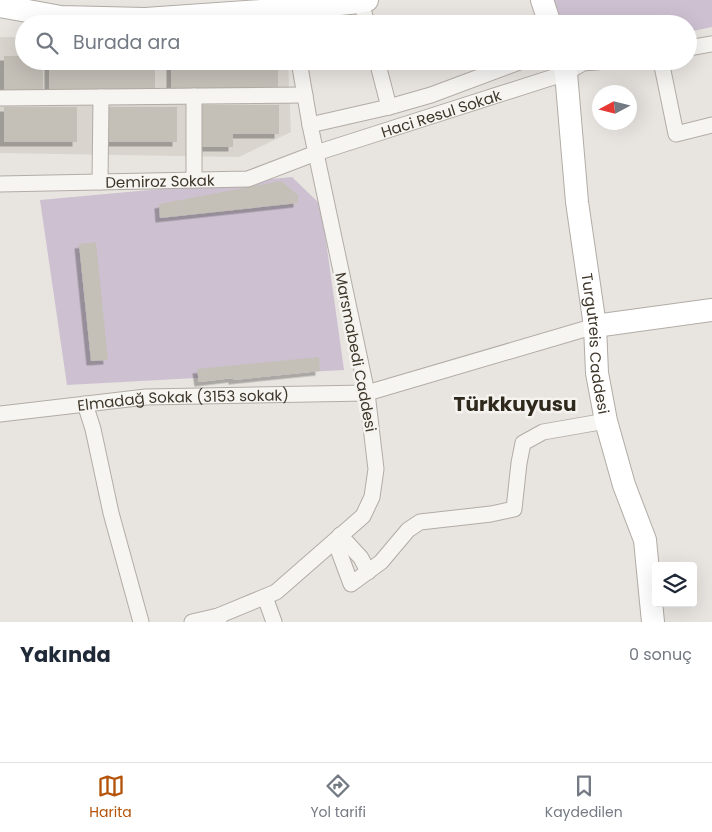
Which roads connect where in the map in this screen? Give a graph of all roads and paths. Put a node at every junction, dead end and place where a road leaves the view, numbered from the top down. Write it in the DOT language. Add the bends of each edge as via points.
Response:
graph roads {
  1 [pos="542,0"];
  2 [pos="364,1"];
  3 [pos="0,5"];
  4 [pos="51,15"];
  5 [pos="296,15"];
  6 [pos="366,15"];
  7 [pos="547,15"];
  8 [pos="712,44"];
  9 [pos="697,46"];
  10 [pos="301,70"];
  11 [pos="379,70"];
  12 [pos="498,70"];
  13 [pos="555,70"];
  14 [pos="564,70"];
  15 [pos="663,70"];
  16 [pos="305,95"];
  17 [pos="194,96"];
  18 [pos="101,97"];
  19 [pos="0,98"];
  20 [pos="389,107"];
  21 [pos="310,125"];
  22 [pos="712,125"];
  23 [pos="316,152"];
  24 [pos="194,180"];
  25 [pos="100,182"];
  26 [pos="0,184"];
  27 [pos="712,310"];
  28 [pos="595,326"];
  29 [pos="367,393"];
  30 [pos="85,404"];
  31 [pos="0,414"];
  32 [pos="606,421"];
  33 [pos="338,538"];
  34 [pos="368,572"];
  35 [pos="265,597"];
  36 [pos="219,619"];
  37 [pos="141,622"];
  38 [pos="192,622"];
  39 [pos="274,622"];
  40 [pos="653,622"];
  1 -- 7 [label="main road"];
  2 -- 5 [label="main road"];
  2 -- 6 [label="street"];
  3 -- 4 [label="main road"];
  8 -- 9 [label="street"];
  10 -- 16 [label="street, Marsmabedi Caddesi"];
  11 -- 20 [label="street"];
  12 -- 20 [label="street"];
  13 -- 23 [label="street, Haci Resul Sokak"];
  14 -- 28 [label="main road, Turgutreis Caddesi" via="577,202"];
  15 -- 22 [label="street" via="676,134"];
  16 -- 17 [label="street"];
  16 -- 21 [label="street, Marsmabedi Caddesi"];
  17 -- 18 [label="street"];
  17 -- 24 [label="street"];
  18 -- 19 [label="street"];
  18 -- 25 [label="street"];
  20 -- 21 [label="street"];
  21 -- 23 [label="street, Marsmabedi Caddesi"];
  23 -- 24 [label="street, Demiroz Sokak" via="248,179"];
  23 -- 29 [label="street, Marsmabedi Caddesi"];
  24 -- 25 [label="street, Demiroz Sokak"];
  25 -- 26 [label="street, Demiroz Sokak"];
  27 -- 28 [label="main road"];
  28 -- 29 [label="street, Elmadağ Sokak (3153 sokak)"];
  28 -- 32 [label="main road, Turgutreis Caddesi" via="597,373"];
  29 -- 30 [label="street, Elmadağ Sokak (3153 sokak)" via="146,397"];
  29 -- 33 [label="street, Marsmabedi Caddesi" via="376,469 372,497 362,516"];
  30 -- 31 [label="street, Elmadağ Sokak (3153 sokak)"];
  30 -- 37 [label="street"];
  32 -- 34 [label="street" via="542,432 523,443 514,508 491,514 420,522 408,530 381,562"];
  32 -- 40 [label="main road, Turgutreis Caddesi" via="624,485 645,540"];
  33 -- 34 [label="street" via="361,558"];
  33 -- 34 [label="street" via="351,584"];
  33 -- 35 [label="street, Marsmabedi Caddesi" via="276,592"];
  35 -- 36 [label="street, Marsmabedi Caddesi"];
  35 -- 39 [label="street"];
  36 -- 38 [label="street, Marsmabedi Caddesi"];
}
